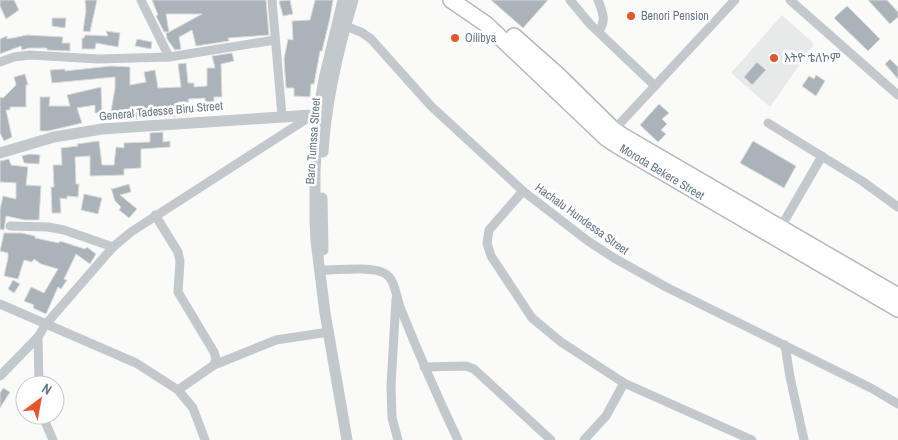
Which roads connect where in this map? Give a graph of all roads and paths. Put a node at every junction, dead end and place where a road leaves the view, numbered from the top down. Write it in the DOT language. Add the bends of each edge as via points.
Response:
graph roads {
  1 [pos="141,0"];
  2 [pos="272,0"];
  3 [pos="343,0"];
  4 [pos="353,0"];
  5 [pos="451,0"];
  6 [pos="466,0"];
  7 [pos="570,0"];
  8 [pos="598,0"];
  9 [pos="735,0"];
  10 [pos="790,0"];
  11 [pos="489,20"];
  12 [pos="345,26"];
  13 [pos="599,31"];
  14 [pos="275,40"];
  15 [pos="169,57"];
  16 [pos="0,62"];
  17 [pos="655,86"];
  18 [pos="898,95"];
  19 [pos="320,114"];
  20 [pos="282,116"];
  21 [pos="768,123"];
  22 [pos="610,134"];
  23 [pos="0,153"];
  24 [pos="822,156"];
  25 [pos="523,191"];
  26 [pos="898,207"];
  27 [pos="155,215"];
  28 [pos="10,226"];
  29 [pos="777,234"];
  30 [pos="113,247"];
  31 [pos="323,270"];
  32 [pos="322,287"];
  33 [pos="396,296"];
  34 [pos="898,296"];
  35 [pos="0,304"];
  36 [pos="898,309"];
  37 [pos="46,324"];
  38 [pos="329,332"];
  39 [pos="38,337"];
  40 [pos="785,345"];
  41 [pos="214,365"];
  42 [pos="424,367"];
  43 [pos="39,375"];
  44 [pos="0,376"];
  45 [pos="624,383"];
  46 [pos="178,390"];
  47 [pos="898,404"];
  48 [pos="46,425"];
  49 [pos="53,440"];
  50 [pos="205,440"];
  51 [pos="347,440"];
  52 [pos="398,440"];
  53 [pos="458,440"];
  54 [pos="551,440"];
  55 [pos="584,440"];
  56 [pos="752,440"];
  57 [pos="804,440"];
  1 -- 15 [label="street"];
  2 -- 14 [label="street"];
  3 -- 19 [label="street, Baro Tumssa Street" via="324,79"];
  4 -- 12 [label="street, Baro Tumssa Street"];
  5 -- 11 [label="highway, Moroda Bekere Street"];
  6 -- 11 [label="highway, Moroda Bekere Street"];
  7 -- 13 [label="street"];
  8 -- 13 [label="street" via="604,17"];
  9 -- 17 [label="street"];
  10 -- 18 [label="street"];
  11 -- 22 [label="highway, Moroda Bekere Street" via="557,74"];
  12 -- 19 [label="street, Baro Tumssa Street" via="334,75"];
  12 -- 25 [label="street, Hachalu Hundessa Street" via="371,40 431,106"];
  13 -- 17 [label="street"];
  14 -- 15 [label="street"];
  14 -- 20 [label="street"];
  15 -- 16 [label="street" via="98,59 30,55"];
  17 -- 22 [label="street"];
  19 -- 20 [label="street, General Tadesse Biru Street"];
  19 -- 27 [label="street"];
  19 -- 31 [label="street, Baro Tumssa Street"];
  19 -- 32 [label="street, Baro Tumssa Street" via="315,220"];
  20 -- 23 [label="street, General Tadesse Biru Street" via="102,129 54,137"];
  21 -- 24 [label="street"];
  22 -- 29 [label="highway, Moroda Bekere Street"];
  24 -- 26 [label="street"];
  24 -- 29 [label="street"];
  25 -- 40 [label="street, Hachalu Hundessa Street" via="614,258"];
  25 -- 45 [label="street" via="489,230 487,243 491,256 532,318 561,342"];
  27 -- 30 [label="street"];
  27 -- 41 [label="street" via="178,252 178,292 214,352"];
  28 -- 30 [label="street" via="64,230"];
  29 -- 34 [label="highway, Moroda Bekere Street"];
  29 -- 36 [label="highway, Moroda Bekere Street"];
  30 -- 37 [label="street"];
  31 -- 32 [label="street, Baro Tumssa Street"];
  31 -- 33 [label="street" via="383,272 392,281"];
  32 -- 38 [label="street, Baro Tumssa Street"];
  33 -- 42 [label="street"];
  33 -- 52 [label="street" via="392,418"];
  35 -- 37 [label="street"];
  37 -- 39 [label="street"];
  37 -- 46 [label="street" via="136,363"];
  38 -- 41 [label="street" via="276,340"];
  38 -- 51 [label="street, Baro Tumssa Street"];
  39 -- 43 [label="street"];
  39 -- 44 [label="street"];
  40 -- 47 [label="street, Hachalu Hundessa Street"];
  40 -- 57 [label="street"];
  41 -- 46 [label="street"];
  42 -- 53 [label="street"];
  42 -- 54 [label="street" via="466,366 474,369"];
  45 -- 55 [label="street" via="606,416"];
  45 -- 56 [label="street"];
  46 -- 50 [label="street" via="193,408"];
  48 -- 49 [label="street"];
}
